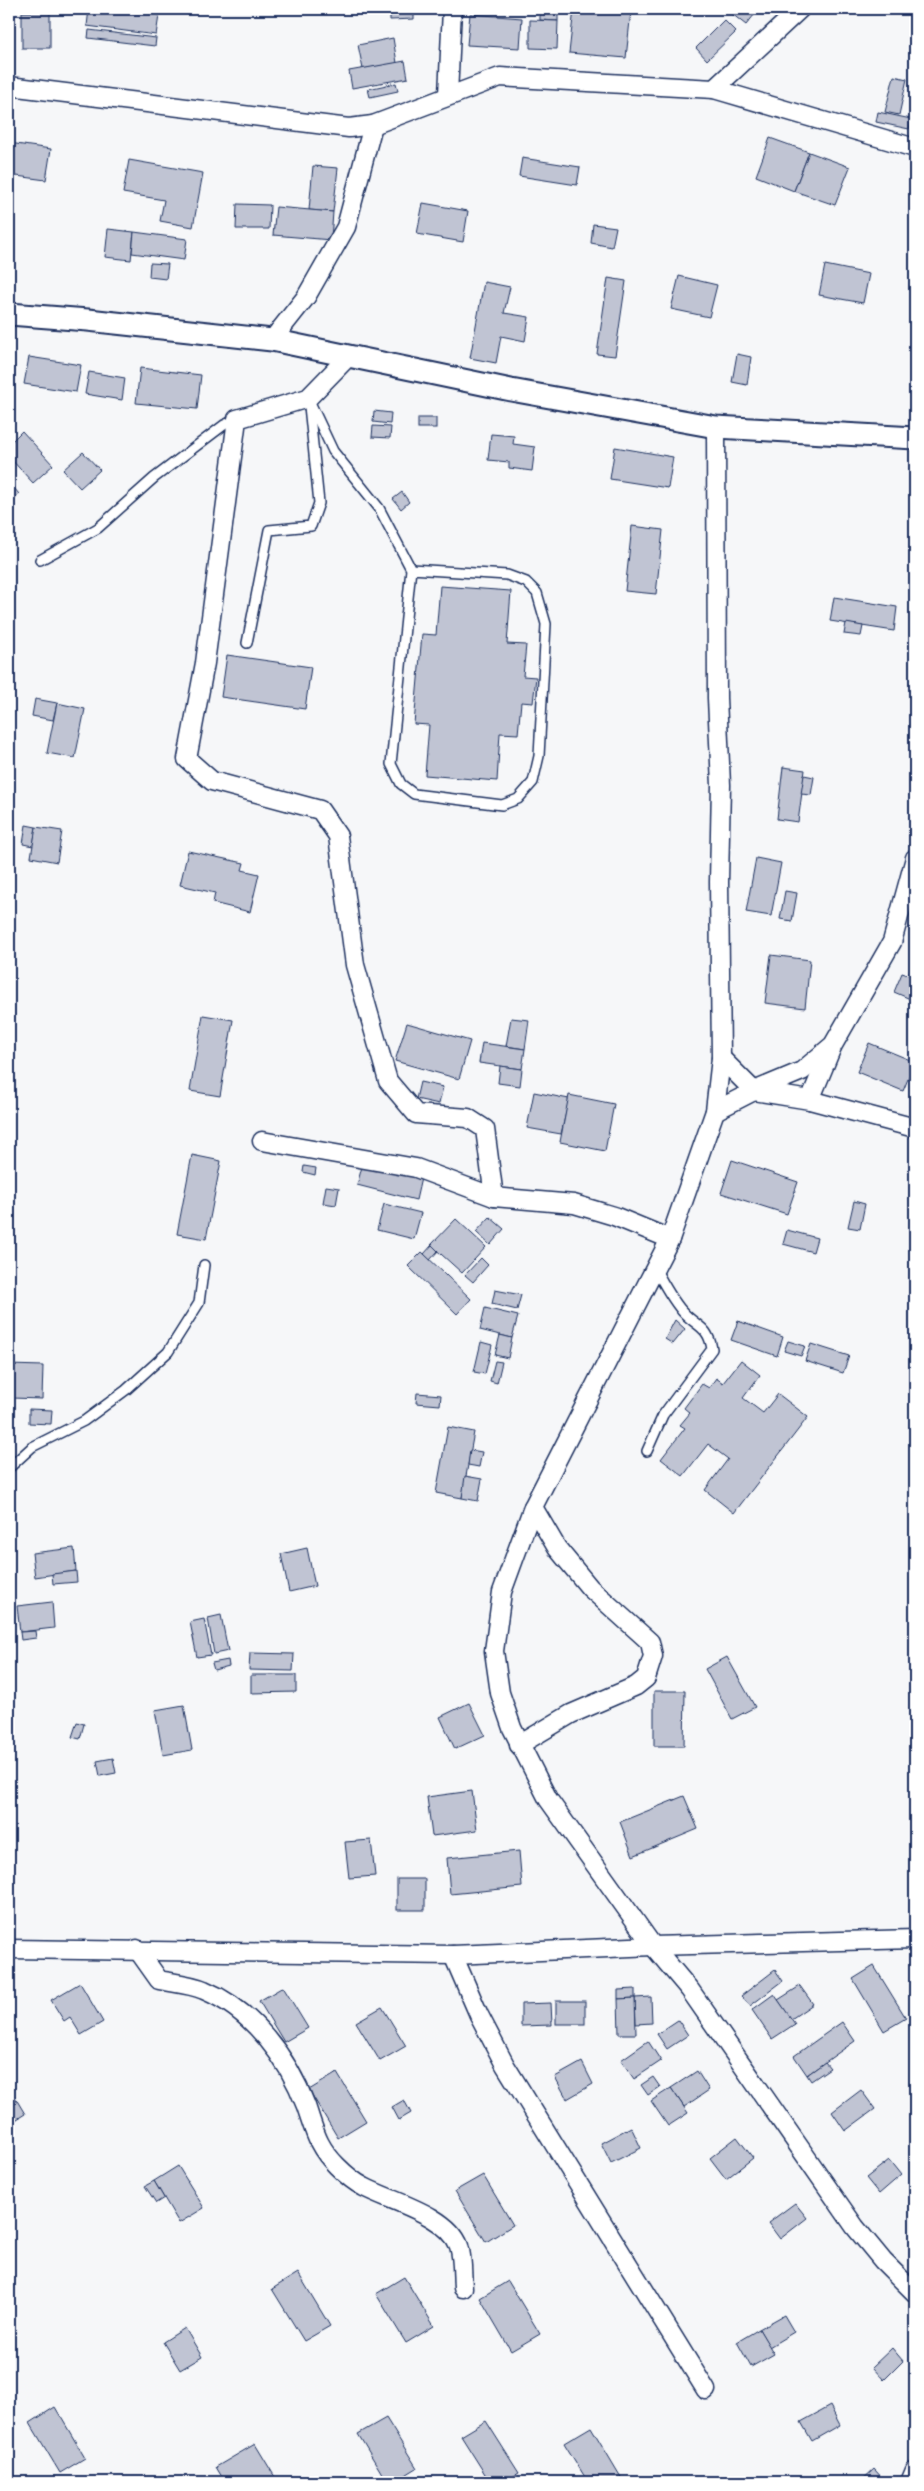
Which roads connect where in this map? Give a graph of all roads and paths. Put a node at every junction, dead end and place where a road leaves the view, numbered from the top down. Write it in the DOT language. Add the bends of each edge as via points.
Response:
graph roads {
  1 [pos="452,9"];
  2 [pos="800,9"];
  3 [pos="9,86"];
  4 [pos="714,89"];
  5 [pos="448,95"];
  6 [pos="373,125"];
  7 [pos="915,148"];
  8 [pos="9,314"];
  9 [pos="272,340"];
  10 [pos="349,356"];
  11 [pos="308,398"];
  12 [pos="237,419"];
  13 [pos="716,427"];
  14 [pos="915,438"];
  15 [pos="40,560"];
  16 [pos="411,569"];
  17 [pos="247,643"];
  18 [pos="915,858"];
  19 [pos="833,1045"];
  20 [pos="721,1058"];
  21 [pos="754,1091"];
  22 [pos="810,1100"];
  23 [pos="715,1112"];
  24 [pos="915,1128"];
  25 [pos="262,1141"];
  26 [pos="494,1198"];
  27 [pos="670,1239"];
  28 [pos="204,1265"];
  29 [pos="655,1267"];
  30 [pos="647,1451"];
  31 [pos="9,1468"];
  32 [pos="533,1507"];
  33 [pos="519,1745"];
  34 [pos="915,1939"];
  35 [pos="653,1946"];
  36 [pos="9,1949"];
  37 [pos="137,1949"];
  38 [pos="453,1955"];
  39 [pos="463,2288"];
  40 [pos="915,2292"];
  41 [pos="706,2390"];
  42 [pos="915,2470"];
  43 [pos="910,2482"];
  1 -- 5 [label="street"];
  2 -- 4 [label="street"];
  3 -- 6 [label="street" via="309,125 349,128"];
  4 -- 5 [label="street" via="500,77"];
  4 -- 7 [label="street"];
  5 -- 6 [label="street"];
  6 -- 9 [label="street" via="346,228 306,297"];
  8 -- 9 [label="street"];
  9 -- 10 [label="street"];
  10 -- 11 [label="street"];
  10 -- 13 [label="street" via="511,390"];
  11 -- 12 [label="street"];
  11 -- 16 [label="lane" via="333,451 379,508"];
  11 -- 17 [label="lane" via="320,503 311,526 269,530"];
  12 -- 15 [label="lane" via="224,425 154,478 98,528"];
  12 -- 26 [label="street" via="205,663 187,759 212,781 320,810 338,836 355,965 388,1081 416,1114 468,1118 485,1129"];
  13 -- 14 [label="street"];
  13 -- 20 [label="street"];
  16 -- 16 [label="lane" via="507,575 526,582 537,593 546,624 539,756 532,782 518,799 502,805 414,794 401,784 391,764"];
  18 -- 19 [label="street" via="892,942"];
  19 -- 21 [label="street" via="802,1071"];
  19 -- 22 [label="street"];
  20 -- 21 [label="street"];
  20 -- 23 [label="street"];
  21 -- 22 [label="street"];
  21 -- 23 [label="street"];
  22 -- 24 [label="street"];
  23 -- 27 [label="street"];
  25 -- 26 [label="street" via="416,1168"];
  26 -- 27 [label="street" via="574,1204"];
  27 -- 29 [label="street"];
  28 -- 31 [label="lane" via="199,1303 168,1352 126,1390 84,1421 32,1447"];
  29 -- 30 [label="lane" via="683,1312 710,1334 712,1349 663,1415"];
  29 -- 32 [label="street"];
  32 -- 33 [label="street" via="502,1592 494,1651 500,1693"];
  32 -- 33 [label="street" via="557,1548 590,1588 650,1642 653,1656 646,1678 636,1686 571,1714"];
  33 -- 35 [label="street" via="567,1829"];
  34 -- 35 [label="street"];
  35 -- 38 [label="street"];
  35 -- 40 [label="street" via="690,1990 855,2227"];
  36 -- 37 [label="street"];
  37 -- 38 [label="street"];
  37 -- 39 [label="street" via="159,1980 203,1990 242,2011 280,2054 306,2106 318,2142 335,2165 363,2187 403,2203 438,2223 458,2244"];
  38 -- 41 [label="street" via="479,2015 506,2065"];
  42 -- 43 [label="street"];
}
